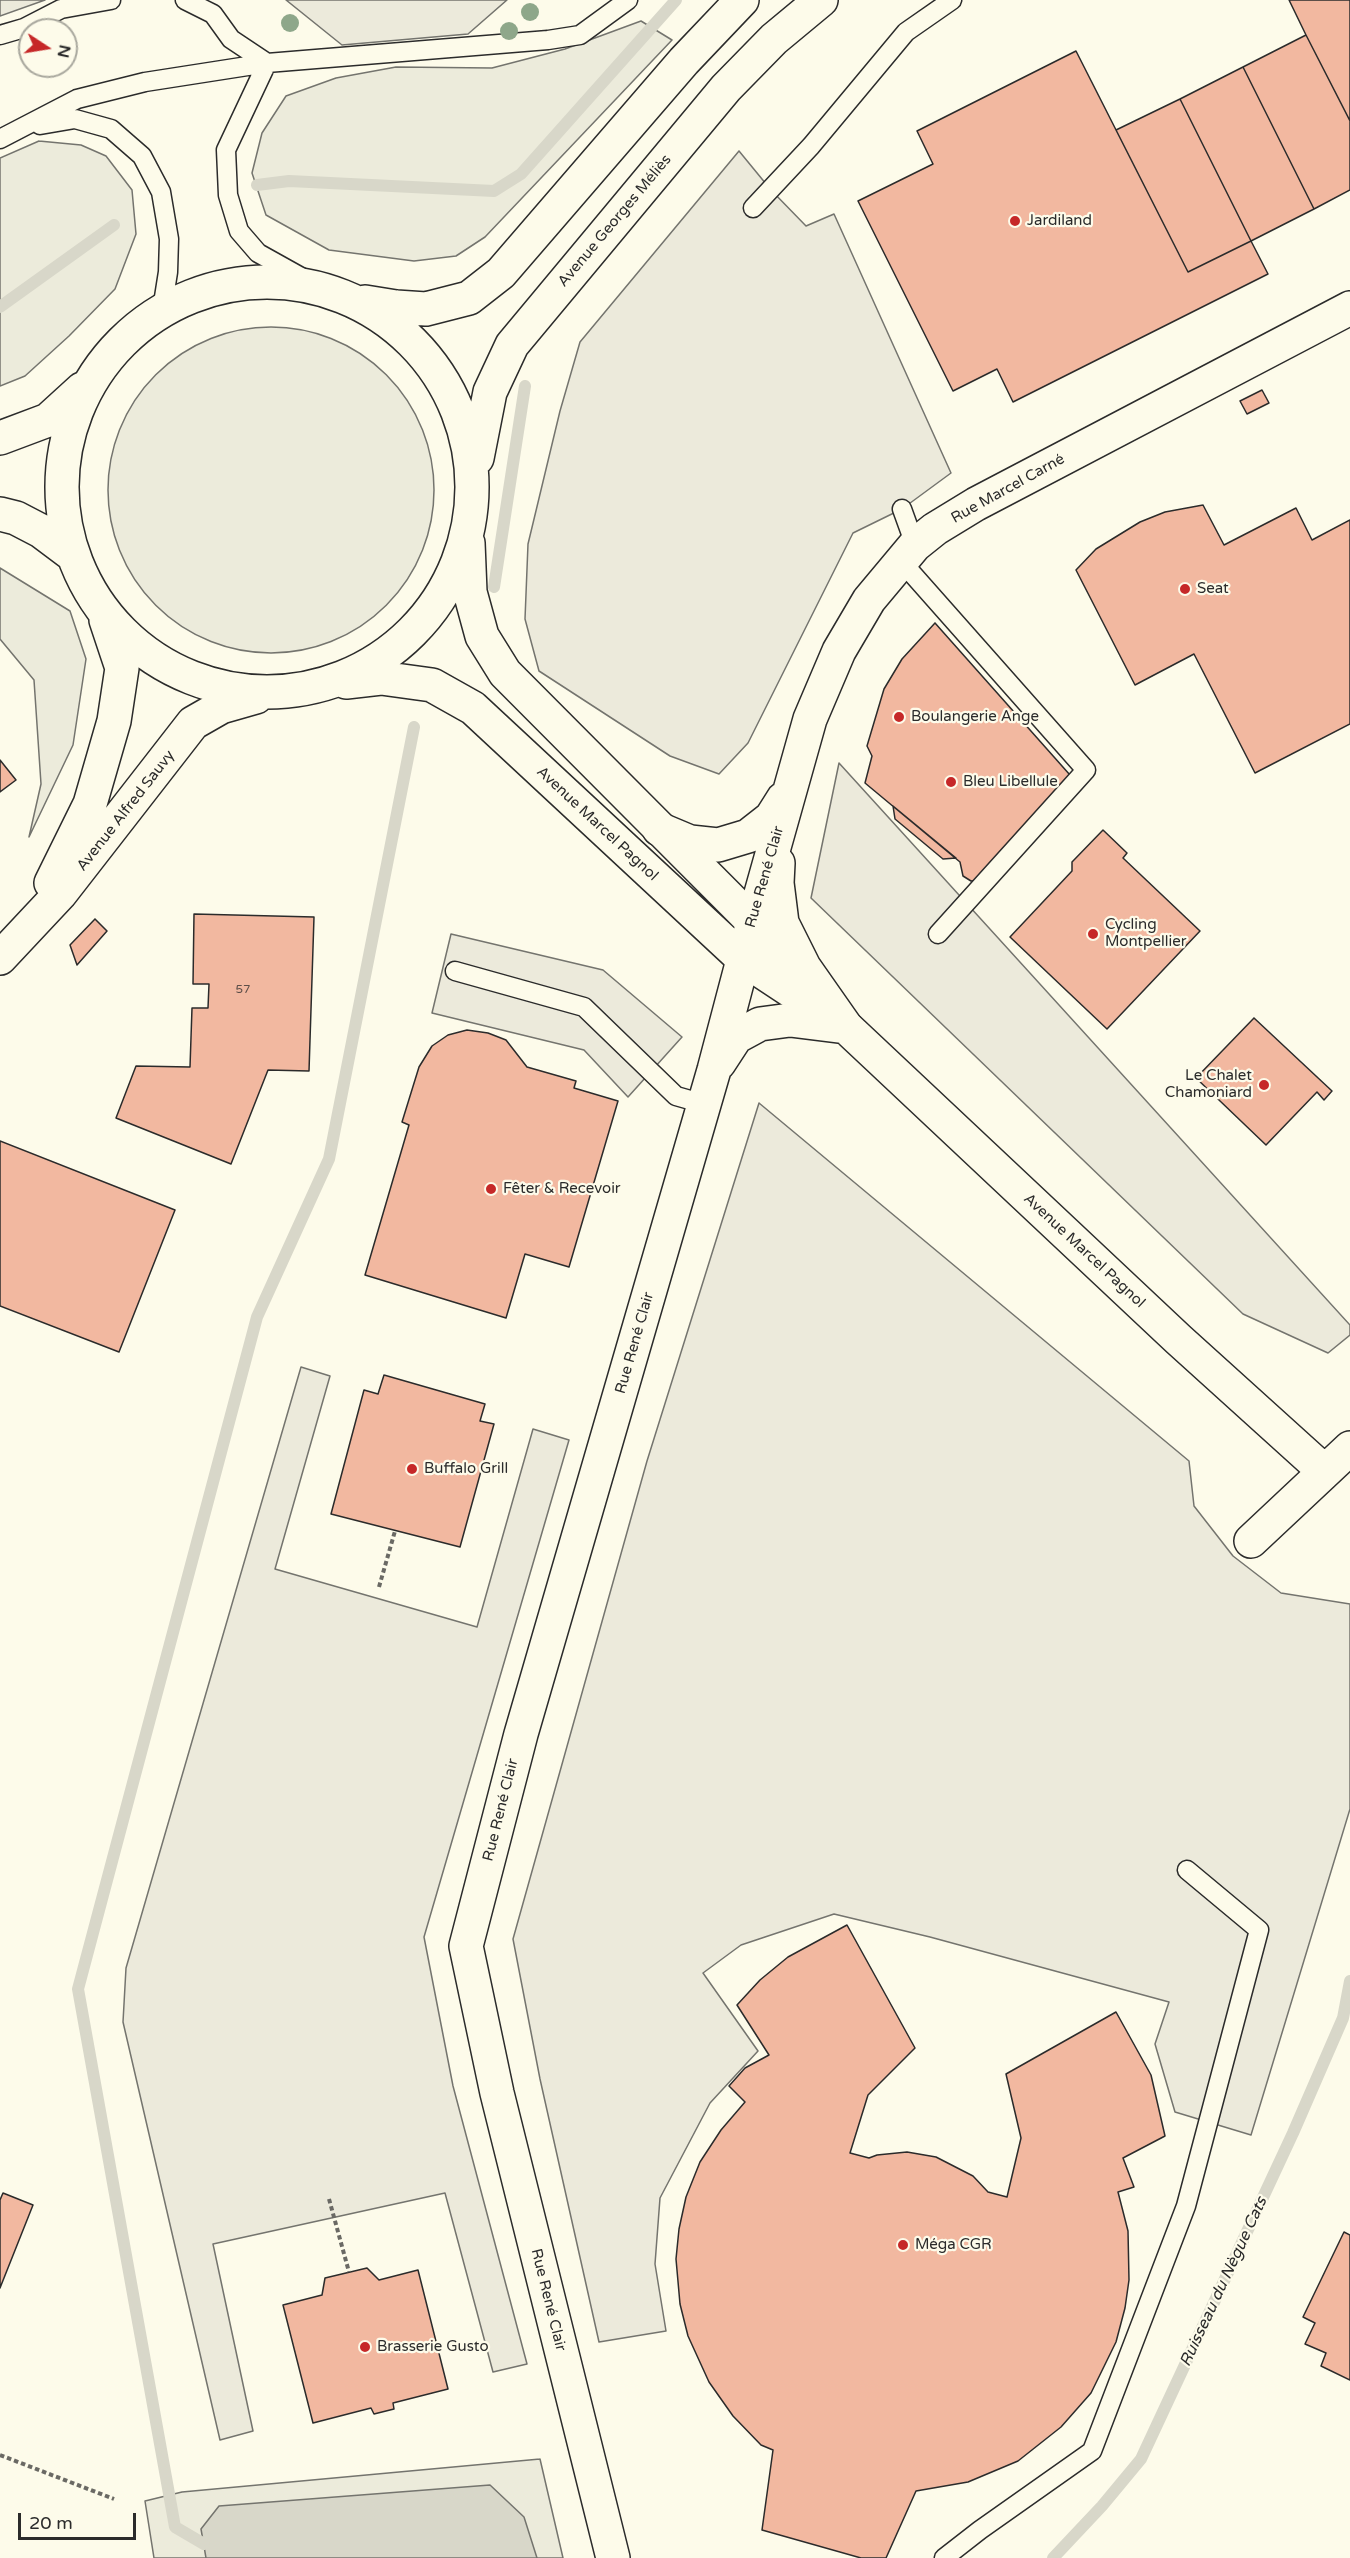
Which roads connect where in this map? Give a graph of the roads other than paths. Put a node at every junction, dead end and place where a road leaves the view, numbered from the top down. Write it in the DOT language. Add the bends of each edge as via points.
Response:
graph roads {
  1 [pos="111,0"];
  2 [pos="185,0"];
  3 [pos="628,0"];
  4 [pos="742,0"];
  5 [pos="821,0"];
  6 [pos="952,0"];
  7 [pos="67,4"];
  8 [pos="0,35"];
  9 [pos="267,63"];
  10 [pos="20,129"];
  11 [pos="0,139"];
  12 [pos="753,208"];
  13 [pos="319,287"];
  14 [pos="356,300"];
  15 [pos="1350,308"];
  16 [pos="162,310"];
  17 [pos="90,382"];
  18 [pos="0,438"];
  19 [pos="474,481"];
  20 [pos="902,509"];
  21 [pos="0,514"];
  22 [pos="468,538"];
  23 [pos="908,553"];
  24 [pos="73,555"];
  25 [pos="103,612"];
  26 [pos="327,685"];
  27 [pos="267,694"];
  28 [pos="789,790"];
  29 [pos="659,829"];
  30 [pos="699,918"];
  31 [pos="753,922"];
  32 [pos="938,934"];
  33 [pos="1,957"];
  34 [pos="743,959"];
  35 [pos="455,971"];
  36 [pos="846,1027"];
  37 [pos="714,1070"];
  38 [pos="704,1104"];
  39 [pos="1350,1448"];
  40 [pos="1324,1471"];
  41 [pos="1251,1541"];
  42 [pos="1187,1870"];
  43 [pos="614,2558"];
  44 [pos="944,2558"];
  1 -- 7 [label="lane"];
  2 -- 9 [label="lane" via="213,14 231,39"];
  3 -- 9 [label="lane" via="580,35"];
  4 -- 14 [label="street" via="684,61 501,273 469,298 426,309"];
  5 -- 19 [label="street, Avenue Georges Méliès" via="774,39 726,88 512,345 490,392"];
  6 -- 12 [label="lane" via="906,32 812,146"];
  7 -- 8 [label="lane" via="24,28"];
  9 -- 10 [label="lane" via="146,82 77,99"];
  9 -- 13 [label="lane" via="226,150 228,195 239,231 258,253"];
  10 -- 11 [label="lane"];
  10 -- 16 [label="lane" via="75,119 111,129 142,156 161,192 168,239"];
  13 -- 14 [label="street"];
  13 -- 16 [label="street" via="278,281 238,282 199,292"];
  14 -- 19 [label="street" via="403,331 440,374 464,425"];
  15 -- 23 [label="street, Rue Marcel Carné" via="976,504 935,529"];
  16 -- 17 [label="street" via="121,342"];
  17 -- 18 [label="street" via="48,420"];
  17 -- 24 [label="street" via="72,423 62,467 63,512"];
  19 -- 22 [label="street"];
  20 -- 23 [label="lane"];
  21 -- 24 [label="street" via="41,531"];
  22 -- 26 [label="street" via="438,602 422,619 389,653"];
  22 -- 29 [label="street, Avenue Marcel Pagnol" via="470,592 482,636 505,673"];
  23 -- 28 [label="street, Rue Marcel Carné" via="869,600 839,651 810,719"];
  23 -- 32 [label="lane" via="1086,770"];
  24 -- 25 [label="street"];
  25 -- 27 [label="street" via="136,646 176,672 220,689"];
  25 -- 33 [label="street, Avenue Alfred Sauvy" via="122,668 114,721 90,804 54,878"];
  26 -- 27 [label="street, Avenue Marcel Pagnol"];
  26 -- 30 [label="street, Avenue Marcel Pagnol" via="381,678 432,685 473,708"];
  27 -- 33 [label="street, Avenue Alfred Sauvy" via="221,707 193,723 60,894"];
  28 -- 29 [label="street, Rue René Clair" via="771,818 748,836 718,845 690,842"];
  28 -- 31 [label="street, Rue René Clair"];
  28 -- 36 [label="street, Rue René Clair" via="777,883 782,923 804,968"];
  29 -- 31 [label="street, Avenue Marcel Pagnol"];
  30 -- 34 [label="street, Avenue Marcel Pagnol"];
  30 -- 37 [label="street, Rue René Clair" via="715,943 723,968"];
  31 -- 34 [label="street, Rue René Clair"];
  31 -- 36 [label="street, Avenue Marcel Pagnol"];
  34 -- 36 [label="street, Avenue Marcel Pagnol"];
  34 -- 37 [label="street, Rue René Clair"];
  35 -- 38 [label="lane" via="584,1007 676,1096"];
  36 -- 37 [label="street, Rue René Clair" via="790,1020 760,1024 736,1037"];
  36 -- 40 [label="street, Avenue Marcel Pagnol"];
  37 -- 38 [label="street, Rue René Clair"];
  38 -- 43 [label="street, Rue René Clair" via="521,1734 466,1946 497,2093"];
  39 -- 40 [label="street"];
  40 -- 41 [label="street"];
  42 -- 44 [label="lane" via="1259,1930 1186,2206 1092,2451"];
}
